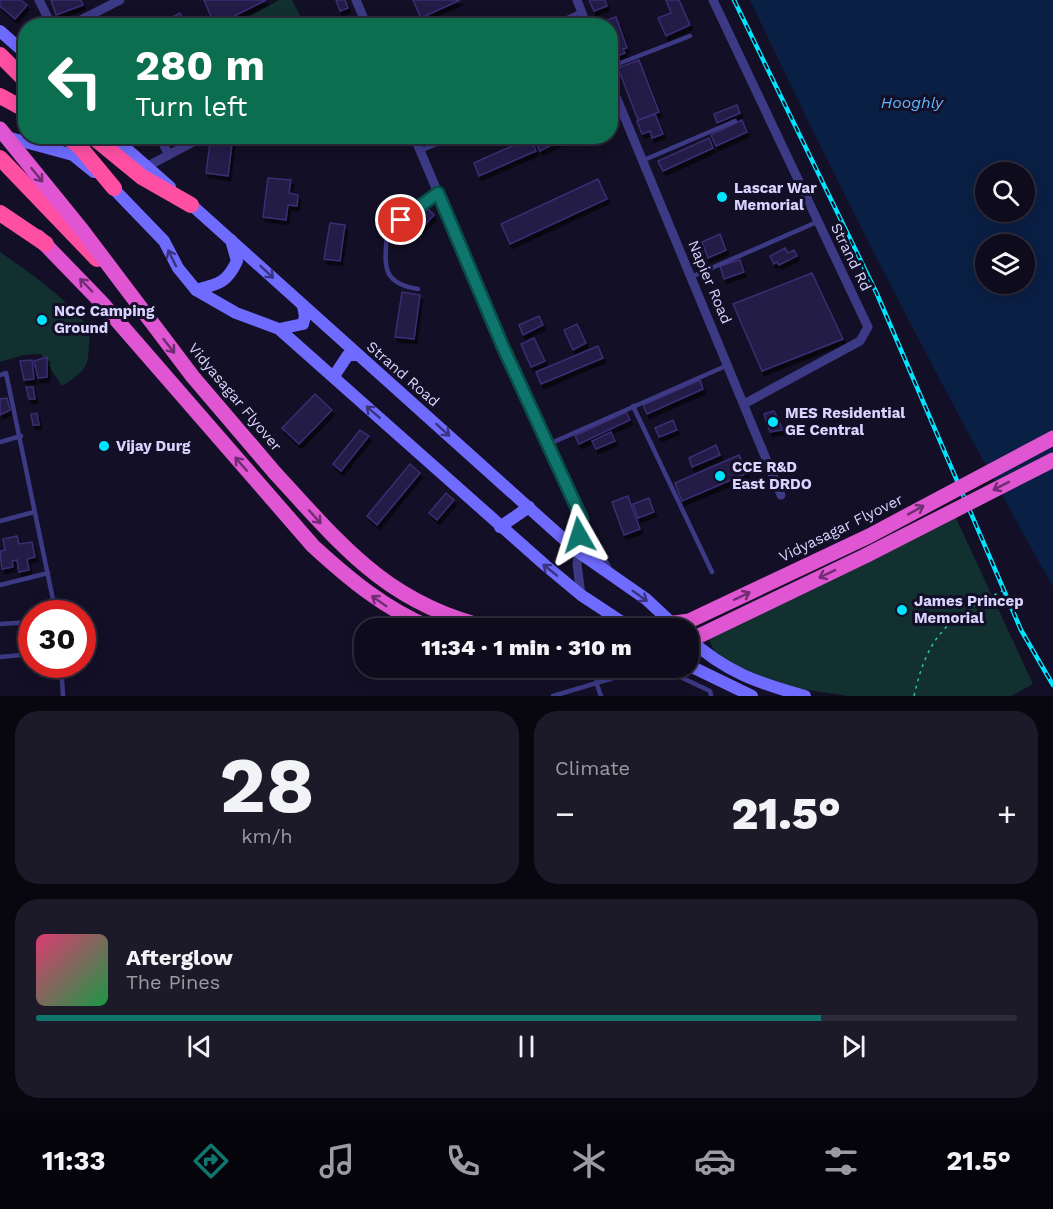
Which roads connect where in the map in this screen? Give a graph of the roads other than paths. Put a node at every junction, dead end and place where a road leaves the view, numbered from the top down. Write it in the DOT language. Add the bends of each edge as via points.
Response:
graph roads {
  1 [pos="39,0"];
  2 [pos="120,0"];
  3 [pos="356,0"];
  4 [pos="577,0"];
  5 [pos="713,0"];
  6 [pos="98,5"];
  7 [pos="582,11"];
  8 [pos="48,18"];
  9 [pos="80,18"];
  10 [pos="364,18"];
  11 [pos="567,18"];
  12 [pos="584,18"];
  13 [pos="0,31"];
  14 [pos="690,36"];
  15 [pos="18,47"];
  16 [pos="0,55"];
  17 [pos="618,64"];
  18 [pos="18,73"];
  19 [pos="0,96"];
  20 [pos="618,101"];
  21 [pos="18,106"];
  22 [pos="735,121"];
  23 [pos="0,129"];
  24 [pos="0,136"];
  25 [pos="18,141"];
  26 [pos="31,144"];
  27 [pos="76,144"];
  28 [pos="102,144"];
  29 [pos="121,144"];
  30 [pos="163,144"];
  31 [pos="189,144"];
  32 [pos="417,144"];
  33 [pos="436,144"];
  34 [pos="420,151"];
  35 [pos="169,155"];
  36 [pos="0,158"];
  37 [pos="643,161"];
  38 [pos="146,167"];
  39 [pos="114,188"];
  40 [pos="438,193"];
  41 [pos="0,203"];
  42 [pos="191,204"];
  43 [pos="0,213"];
  44 [pos="818,222"];
  45 [pos="230,239"];
  46 [pos="46,244"];
  47 [pos="691,277"];
  48 [pos="117,280"];
  49 [pos="418,289"];
  50 [pos="196,290"];
  51 [pos="303,306"];
  52 [pos="279,329"];
  53 [pos="358,355"];
  54 [pos="728,365"];
  55 [pos="0,375"];
  56 [pos="334,376"];
  57 [pos="744,404"];
  58 [pos="633,406"];
  59 [pos="21,436"];
  60 [pos="1053,438"];
  61 [pos="0,442"];
  62 [pos="549,444"];
  63 [pos="1053,460"];
  64 [pos="781,495"];
  65 [pos="529,507"];
  66 [pos="34,512"];
  67 [pos="582,519"];
  68 [pos="0,521"];
  69 [pos="500,527"];
  70 [pos="577,551"];
  71 [pos="712,572"];
  72 [pos="48,573"];
  73 [pos="611,575"];
  74 [pos="0,585"];
  75 [pos="581,595"];
  76 [pos="53,600"];
  77 [pos="411,618"];
  78 [pos="452,618"];
  79 [pos="616,618"];
  80 [pos="667,618"];
  81 [pos="695,618"];
  82 [pos="18,623"];
  83 [pos="0,624"];
  84 [pos="699,635"];
  85 [pos="699,648"];
  86 [pos="18,655"];
  87 [pos="0,657"];
  88 [pos="699,670"];
  89 [pos="62,678"];
  90 [pos="596,682"];
  91 [pos="780,693"];
  92 [pos="63,696"];
  93 [pos="554,696"];
  94 [pos="601,696"];
  95 [pos="711,696"];
  96 [pos="752,696"];
  97 [pos="805,696"];
  1 -- 8 [label="street"];
  2 -- 6 [label="street"];
  3 -- 10 [label="street"];
  4 -- 7 [label="street"];
  5 -- 44 [label="street, Strand Rd"];
  6 -- 9 [label="street"];
  7 -- 11 [label="lane"];
  7 -- 12 [label="street"];
  13 -- 15 [label="main road"];
  14 -- 17 [label="lane"];
  16 -- 18 [label="highway"];
  19 -- 21 [label="highway"];
  20 -- 37 [label="street, Napier Road"];
  22 -- 37 [label="lane"];
  23 -- 48 [label="highway, Vidyasagar Flyover, one-way, bridge"];
  24 -- 25 [label="main road"];
  26 -- 39 [label="main road" via="73,155"];
  27 -- 39 [label="highway"];
  28 -- 42 [label="highway" via="142,177"];
  29 -- 38 [label="main road, Strand Road"];
  30 -- 35 [label="street"];
  31 -- 35 [label="street"];
  32 -- 34 [label="street"];
  33 -- 34 [label="lane"];
  34 -- 40 [label="street"];
  35 -- 38 [label="street"];
  36 -- 48 [label="highway, bridge"];
  37 -- 47 [label="street, Napier Road"];
  38 -- 42 [label="main road, Strand Road"];
  50 -- 39 [label="main road, one-way" via="178,268 164,241"];
  40 -- 49 [label="lane" via="387,232 388,276 402,286"];
  40 -- 62 [label="street"];
  41 -- 46 [label="highway"];
  42 -- 45 [label="main road, Strand Road"];
  43 -- 46 [label="highway"];
  44 -- 47 [label="lane"];
  44 -- 57 [label="street, Strand Rd" via="868,327 860,341"];
  45 -- 50 [label="main road" via="237,261 230,275 218,284"];
  45 -- 51 [label="main road, Strand Road, one-way"];
  77 -- 46 [label="highway, one-way" via="386,606 349,579 314,546"];
  47 -- 54 [label="street, Napier Road"];
  48 -- 78 [label="highway, Vidyasagar Flyover, one-way, bridge" via="193,377 347,551 380,579"];
  50 -- 52 [label="main road" via="236,313"];
  51 -- 52 [label="main road" via="303,324"];
  51 -- 53 [label="main road, Strand Road"];
  52 -- 56 [label="main road"];
  53 -- 56 [label="main road" via="348,355"];
  53 -- 65 [label="main road, Strand Road, one-way"];
  54 -- 57 [label="street, Napier Road"];
  54 -- 58 [label="lane"];
  55 -- 59 [label="lane" via="6,373"];
  69 -- 56 [label="main road, one-way"];
  57 -- 64 [label="street, Napier Road"];
  58 -- 62 [label="lane"];
  58 -- 71 [label="lane"];
  59 -- 61 [label="lane"];
  59 -- 66 [label="lane"];
  81 -- 60 [label="highway, Vidyasagar Flyover, one-way, bridge" via="869,536"];
  62 -- 67 [label="street"];
  63 -- 84 [label="highway, one-way, bridge"];
  65 -- 69 [label="main road"];
  65 -- 70 [label="main road, Strand Road"];
  66 -- 68 [label="lane"];
  66 -- 72 [label="lane"];
  67 -- 70 [label="street"];
  67 -- 73 [label="street"];
  75 -- 69 [label="main road, one-way"];
  70 -- 73 [label="main road, Strand Road"];
  70 -- 75 [label="street"];
  72 -- 74 [label="lane"];
  72 -- 76 [label="lane"];
  73 -- 80 [label="main road, Strand Road, one-way"];
  75 -- 79 [label="main road"];
  82 -- 83 [label="lane"];
  85 -- 91 [label="main road" via="735,674"];
  86 -- 87 [label="lane"];
  88 -- 96 [label="main road"];
  89 -- 92 [label="lane"];
  90 -- 93 [label="lane"];
  90 -- 94 [label="lane"];
  90 -- 95 [label="lane" via="647,668 674,674 710,691"];
  91 -- 97 [label="main road"];
}
